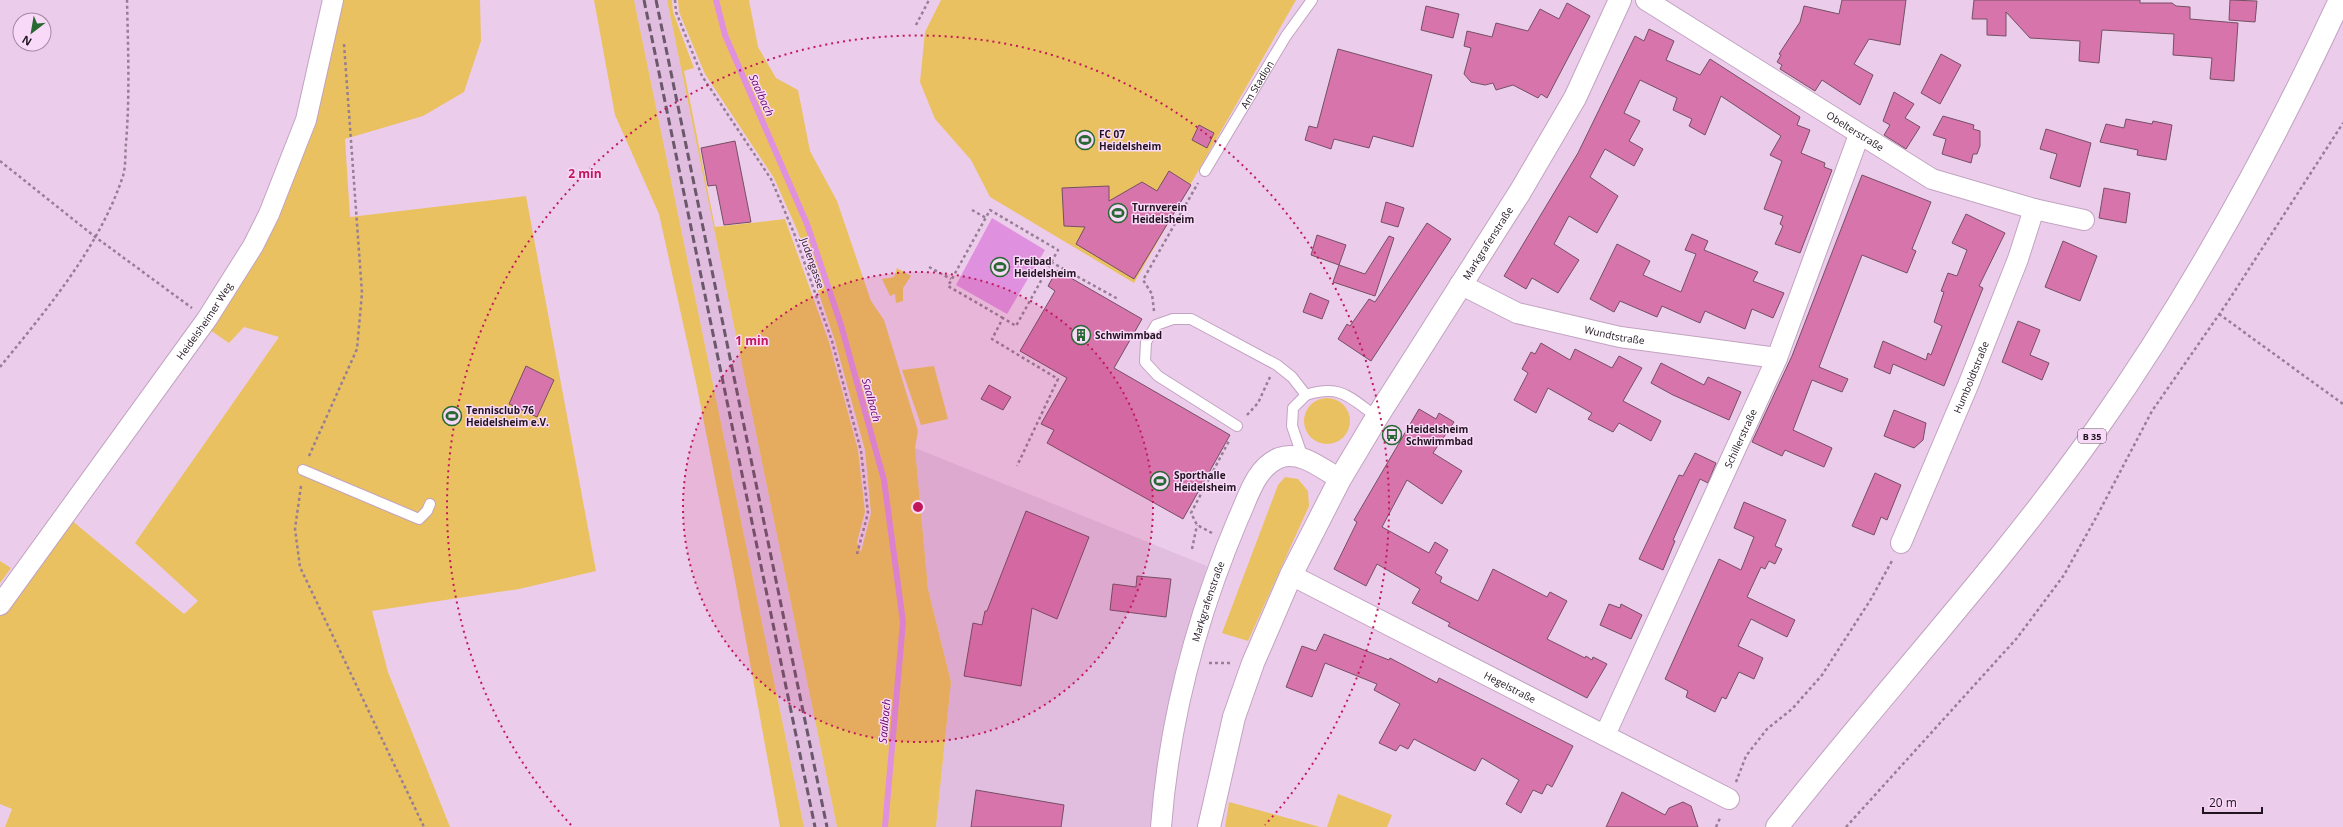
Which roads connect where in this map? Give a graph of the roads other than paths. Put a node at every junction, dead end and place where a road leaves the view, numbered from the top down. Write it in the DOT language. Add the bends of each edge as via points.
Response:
graph roads {
  1 [pos="334,0"];
  2 [pos="1312,0"];
  3 [pos="1620,0"];
  4 [pos="1646,0"];
  5 [pos="2340,0"];
  6 [pos="1859,135"];
  7 [pos="1205,171"];
  8 [pos="2034,209"];
  9 [pos="2084,220"];
  10 [pos="1460,284"];
  11 [pos="1777,358"];
  12 [pos="1306,395"];
  13 [pos="1377,416"];
  14 [pos="1237,426"];
  15 [pos="1303,458"];
  16 [pos="303,470"];
  17 [pos="1340,479"];
  18 [pos="430,504"];
  19 [pos="1901,543"];
  20 [pos="1291,575"];
  21 [pos="0,605"];
  22 [pos="1605,735"];
  23 [pos="1729,799"];
  24 [pos="1161,827"];
  25 [pos="1209,827"];
  26 [pos="1777,827"];
  1 -- 21 [label="street, Heidelsheimer Weg" via="306,120 269,214 253,246 207,319"];
  2 -- 7 [label="lane, Am Stadion" via="1286,36"];
  3 -- 10 [label="main road, Markgrafenstraße" via="1575,98 1520,192"];
  4 -- 6 [label="street, Obelterstraße"];
  5 -- 26 [label="main road, B 35" via="2266,151 2178,305 2096,430 1980,584 1883,696"];
  6 -- 8 [label="street, Obelterstraße" via="1932,179"];
  6 -- 11 [label="street, Schillerstraße"];
  8 -- 9 [label="street, Obelterstraße"];
  8 -- 19 [label="street, Humboldtstraße" via="2018,259 1969,383"];
  10 -- 11 [label="street, Wundtstraße" via="1517,313 1554,322 1620,337"];
  10 -- 13 [label="main road, Markgrafenstraße"];
  11 -- 22 [label="street, Schillerstraße"];
  12 -- 13 [label="lane" via="1321,390 1342,392"];
  12 -- 14 [label="lane" via="1292,377 1277,365 1191,319 1173,319 1156,325 1146,342 1145,362 1158,376"];
  12 -- 15 [label="lane" via="1293,408 1292,420"];
  13 -- 17 [label="main road, Markgrafenstraße"];
  15 -- 17 [label="street, Markgrafenstraße"];
  15 -- 24 [label="street, Markgrafenstraße" via="1289,456 1265,467 1256,479 1229,542 1189,662 1174,731"];
  16 -- 18 [label="lane" via="419,520"];
  17 -- 20 [label="main road, Markgrafenstraße"];
  20 -- 22 [label="street, Hegelstraße"];
  20 -- 25 [label="main road, Markgrafenstraße" via="1253,663 1234,717"];
  22 -- 23 [label="street, Hegelstraße"];
}
